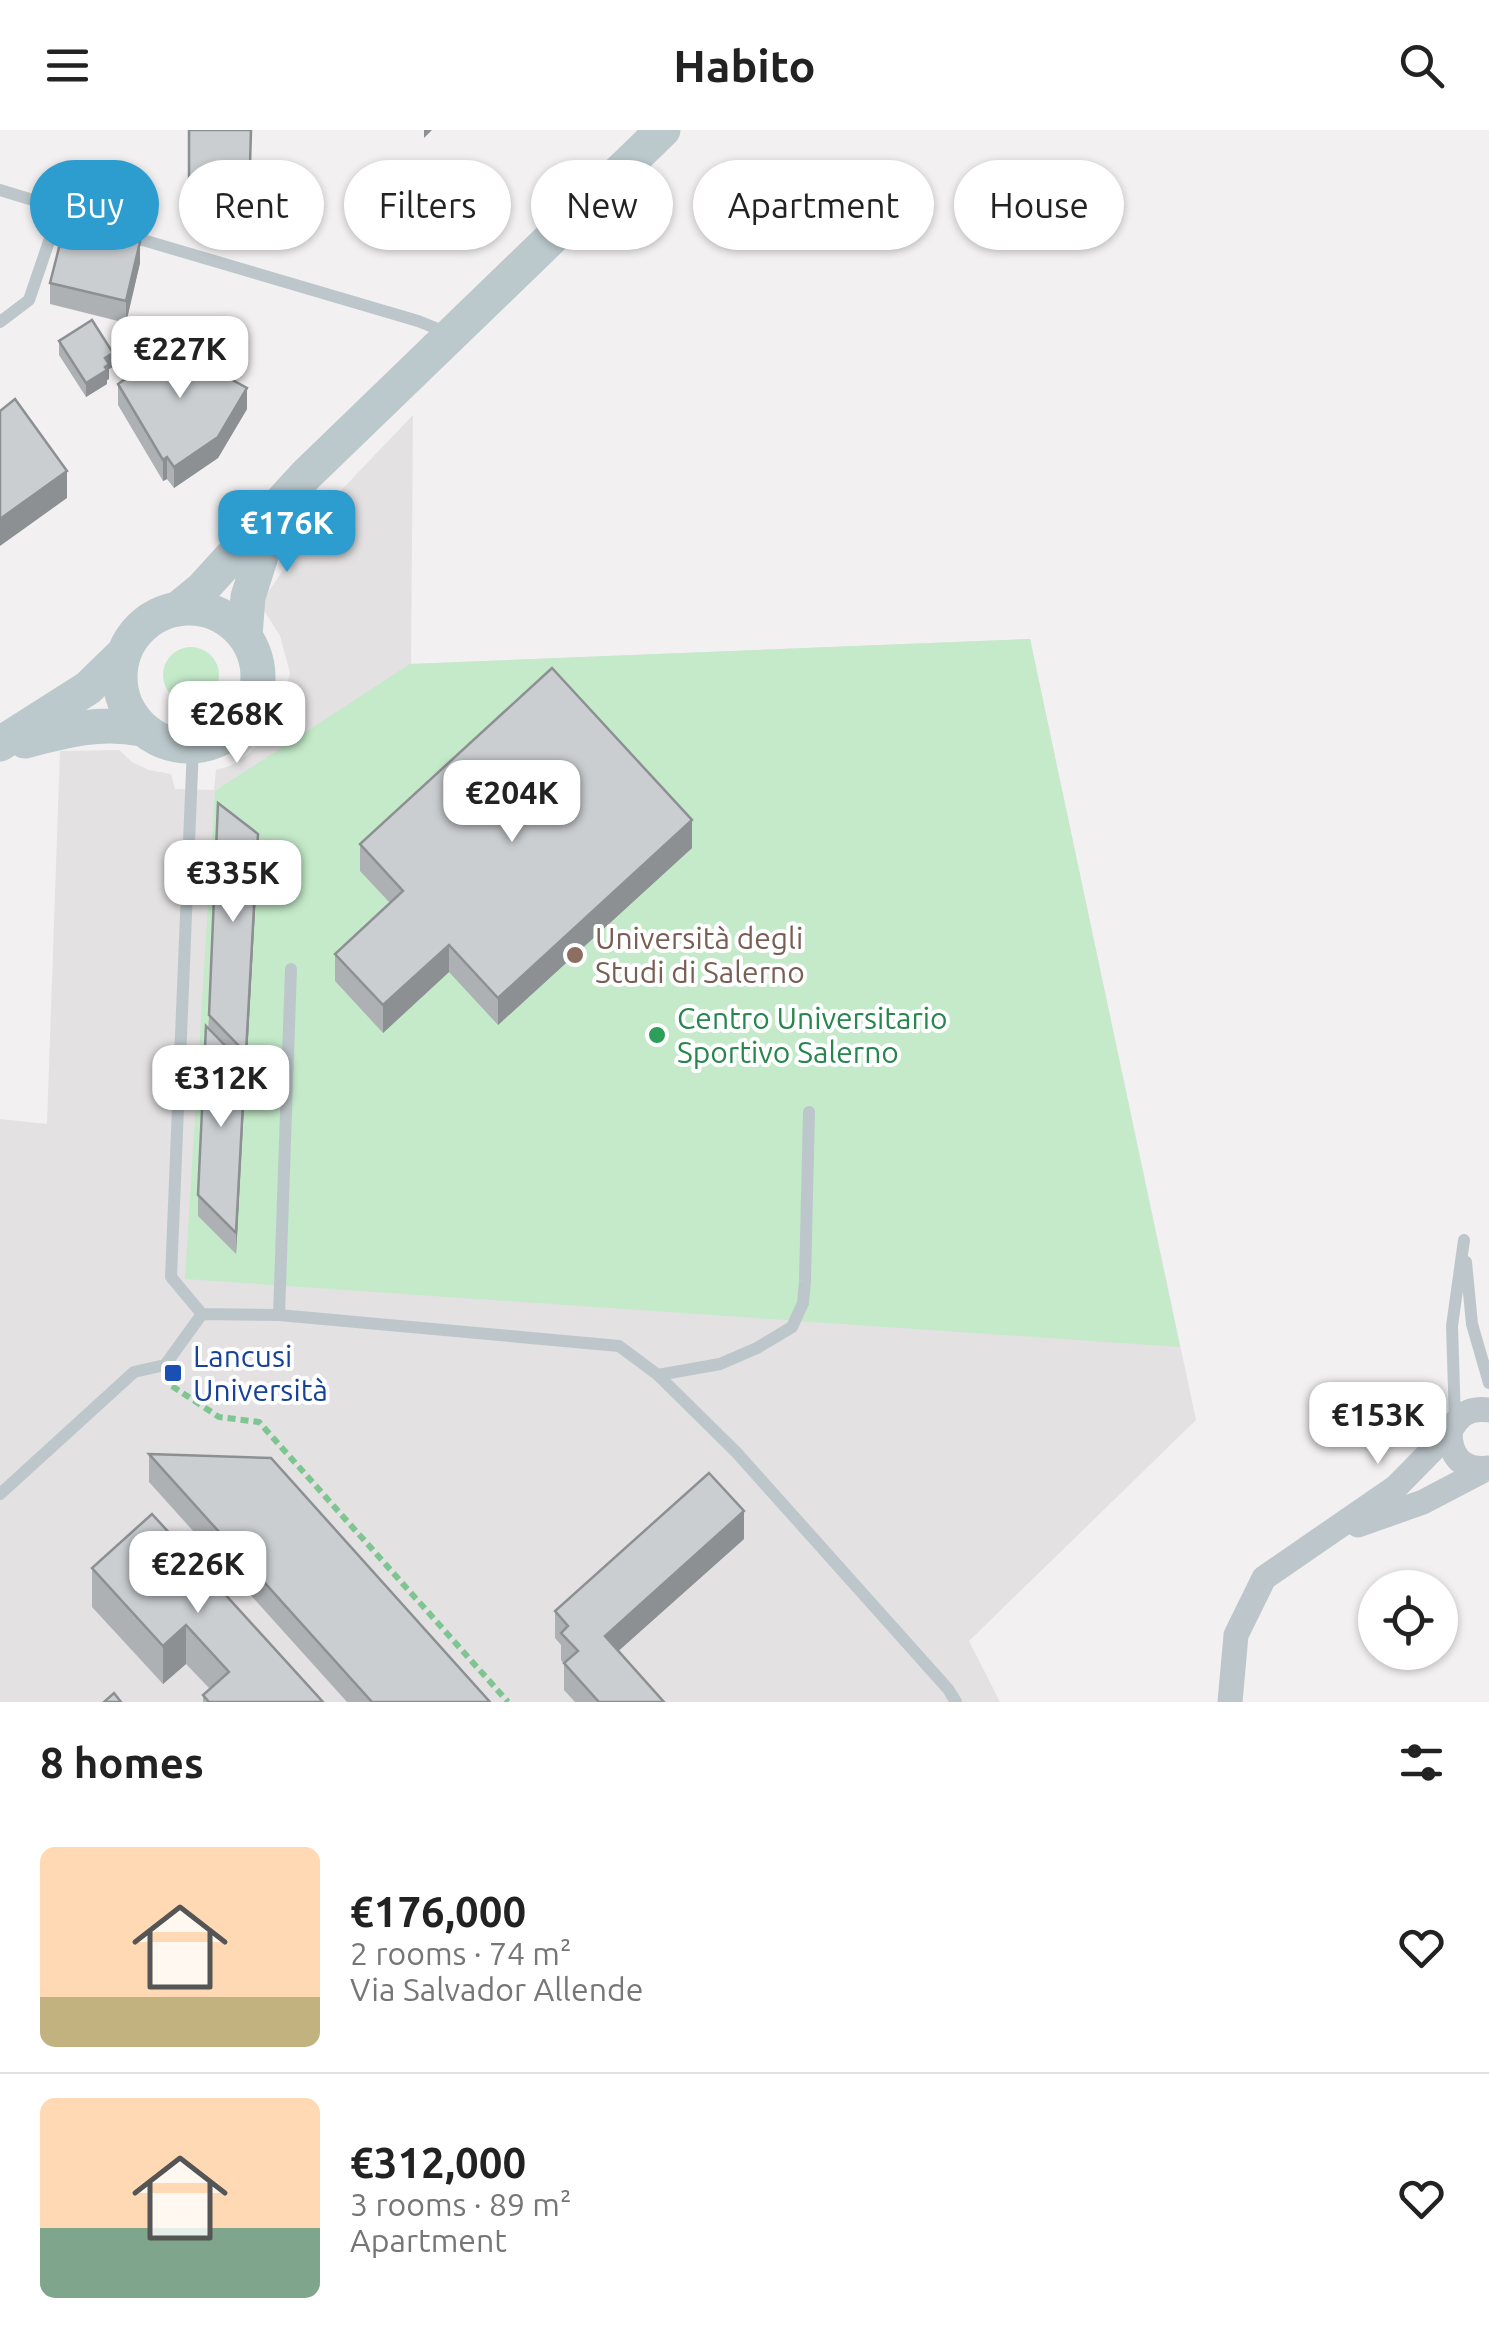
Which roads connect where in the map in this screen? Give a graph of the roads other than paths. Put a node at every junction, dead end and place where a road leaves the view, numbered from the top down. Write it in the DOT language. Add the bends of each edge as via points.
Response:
graph roads {
  1 [pos="663,130"];
  2 [pos="0,190"];
  3 [pos="30,199"];
  4 [pos="159,245"];
  5 [pos="46,250"];
  6 [pos="0,322"];
  7 [pos="451,334"];
  8 [pos="279,504"];
  9 [pos="179,608"];
  10 [pos="245,635"];
  11 [pos="123,654"];
  12 [pos="142,729"];
  13 [pos="0,746"];
  14 [pos="193,746"];
  15 [pos="291,968"];
  16 [pos="809,1112"];
  17 [pos="202,1314"];
  18 [pos="279,1315"];
  19 [pos="658,1375"];
  20 [pos="1489,1383"];
  21 [pos="1489,1410"];
  22 [pos="1452,1427"];
  23 [pos="1488,1469"];
  24 [pos="0,1494"];
  25 [pos="1334,1533"];
  26 [pos="956,1702"];
  27 [pos="1230,1702"];
  1 -- 7 [label="street"];
  2 -- 3 [label="lane"];
  4 -- 7 [label="lane"];
  5 -- 6 [label="lane" via="29,300"];
  7 -- 8 [label="street"];
  8 -- 9 [label="street"];
  8 -- 10 [label="street" via="257,560"];
  9 -- 10 [label="street" via="227,618"];
  9 -- 11 [label="street" via="155,616"];
  10 -- 14 [label="street" via="256,657 252,706 238,726"];
  11 -- 12 [label="street" via="119,681"];
  11 -- 13 [label="street" via="88,688"];
  12 -- 13 [label="street" via="77,726"];
  12 -- 14 [label="street"];
  14 -- 17 [label="lane" via="171,1277"];
  15 -- 18 [label="lane"];
  16 -- 19 [label="lane" via="805,1281 792,1327 720,1364"];
  17 -- 18 [label="lane"];
  17 -- 24 [label="lane" via="165,1365 134,1372"];
  18 -- 19 [label="lane" via="619,1346"];
  19 -- 26 [label="lane" via="737,1453"];
  20 -- 22 [label="lane" via="1472,1324 1464,1240 1452,1326"];
  21 -- 22 [label="street" via="1464,1413"];
  22 -- 23 [label="street" via="1454,1456"];
  22 -- 25 [label="street" via="1396,1487"];
  23 -- 25 [label="street" via="1423,1502"];
  25 -- 27 [label="street" via="1264,1578 1236,1635"];
}
